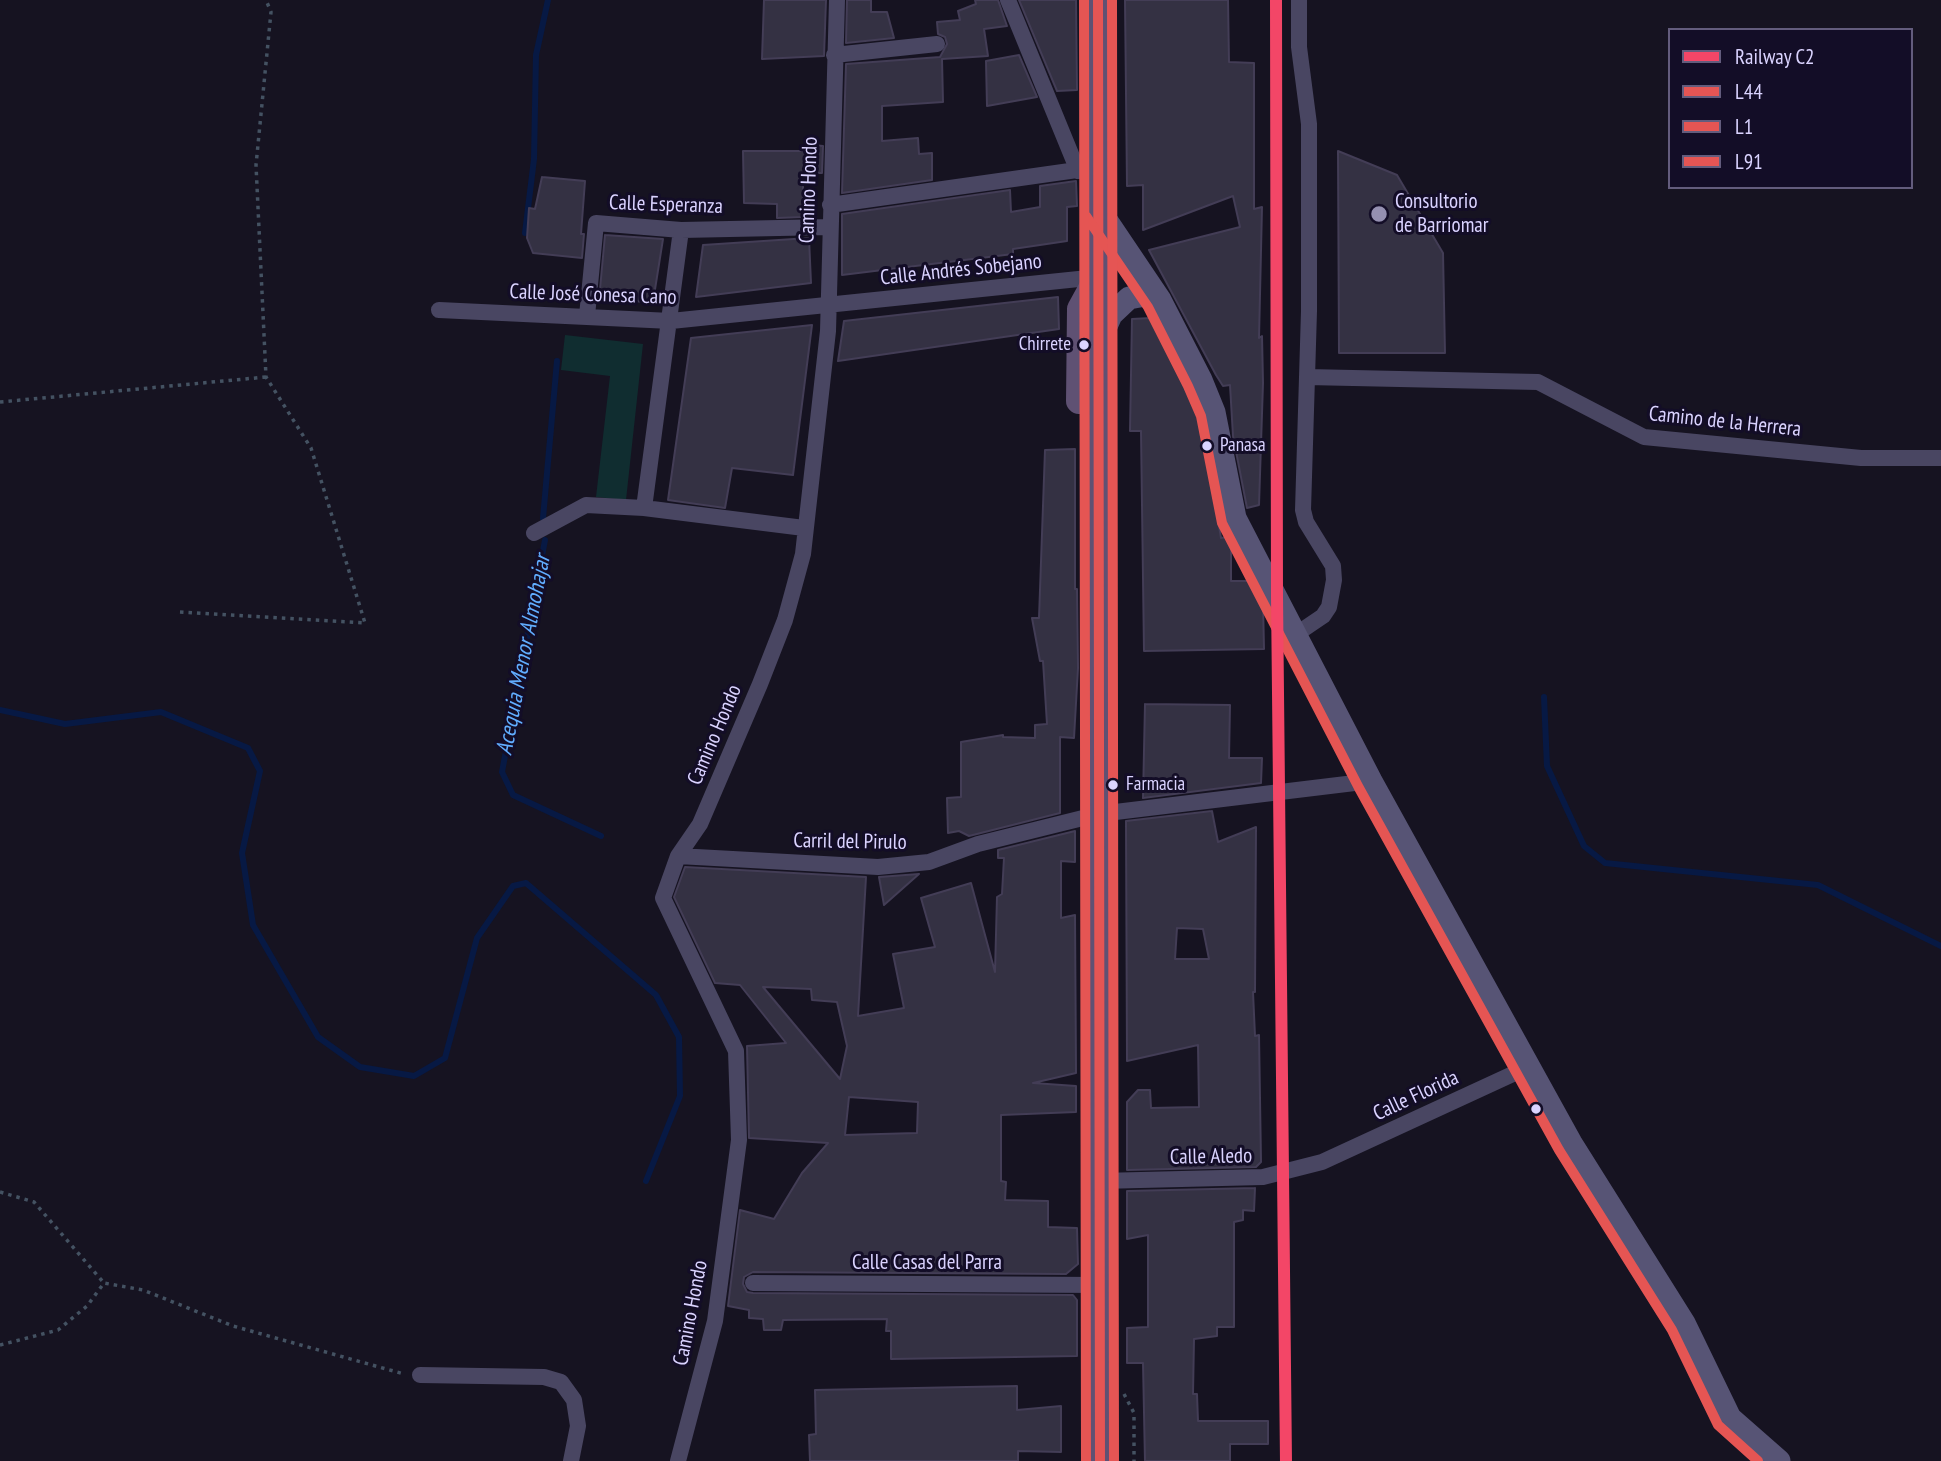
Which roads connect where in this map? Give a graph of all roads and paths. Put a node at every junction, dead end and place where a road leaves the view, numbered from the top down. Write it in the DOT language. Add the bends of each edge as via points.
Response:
graph roads {
  1 [pos="266,0"];
  2 [pos="837,0"];
  3 [pos="1009,0"];
  4 [pos="1098,0"];
  5 [pos="1300,0"];
  6 [pos="937,44"];
  7 [pos="834,55"];
  8 [pos="1088,169"];
  9 [pos="830,205"];
  10 [pos="1098,208"];
  11 [pos="828,227"];
  12 [pos="681,230"];
  13 [pos="1098,276"];
  14 [pos="1160,300"];
  15 [pos="829,305"];
  16 [pos="439,310"];
  17 [pos="587,316"];
  18 [pos="671,321"];
  19 [pos="1098,345"];
  20 [pos="266,377"];
  21 [pos="1307,377"];
  22 [pos="1098,401"];
  23 [pos="0,402"];
  24 [pos="1941,458"];
  25 [pos="644,508"];
  26 [pos="804,528"];
  27 [pos="534,533"];
  28 [pos="180,612"];
  29 [pos="1295,635"];
  30 [pos="1371,781"];
  31 [pos="1099,814"];
  32 [pos="678,856"];
  33 [pos="1528,1067"];
  34 [pos="1322,1163"];
  35 [pos="1100,1181"];
  36 [pos="0,1192"];
  37 [pos="104,1283"];
  38 [pos="753,1283"];
  39 [pos="1100,1285"];
  40 [pos="0,1345"];
  41 [pos="420,1375"];
  42 [pos="571,1461"];
  43 [pos="678,1461"];
  44 [pos="1100,1461"];
  45 [pos="1779,1461"];
  1 -- 20 [label="path" via="271,12 256,166"];
  2 -- 7 [label="street, Camino Hondo"];
  3 -- 8 [label="street"];
  4 -- 8 [label="main road"];
  5 -- 21 [label="street" via="1299,47 1309,124"];
  6 -- 7 [label="street"];
  7 -- 9 [label="street, Camino Hondo"];
  8 -- 9 [label="street"];
  8 -- 10 [label="main road"];
  9 -- 11 [label="street, Camino Hondo"];
  10 -- 13 [label="main road"];
  10 -- 14 [label="main road"];
  11 -- 12 [label="street, Calle Esperanza"];
  11 -- 15 [label="street, Camino Hondo"];
  12 -- 17 [label="street, Calle Esperanza" via="596,223"];
  12 -- 18 [label="street"];
  13 -- 15 [label="street, Calle Andrés Sobejano"];
  13 -- 19 [label="main road"];
  13 -- 22 [label="main road" via="1080,309 1079,401"];
  14 -- 19 [label="main road" via="1145,295 1129,298 1111,315"];
  14 -- 29 [label="main road" via="1214,412 1235,518"];
  15 -- 18 [label="street, Calle José Conesa Cano"];
  15 -- 26 [label="street, Camino Hondo"];
  16 -- 17 [label="street, Calle José Conesa Cano"];
  17 -- 18 [label="street, Calle José Conesa Cano"];
  18 -- 25 [label="street"];
  19 -- 22 [label="main road"];
  20 -- 23 [label="path"];
  20 -- 28 [label="path" via="311,449 365,623"];
  21 -- 24 [label="street, Camino de la Herrera" via="1538,382 1644,437 1861,458"];
  21 -- 29 [label="street" via="1303,510 1333,566 1335,580 1323,616"];
  22 -- 31 [label="main road"];
  25 -- 26 [label="street"];
  25 -- 27 [label="street" via="586,505"];
  26 -- 32 [label="street, Camino Hondo" via="803,554 785,620 701,824"];
  29 -- 30 [label="main road"];
  30 -- 31 [label="street, Carril del Pirulo"];
  30 -- 33 [label="main road"];
  31 -- 32 [label="street, Carril del Pirulo" via="978,844 929,862 903,865"];
  31 -- 35 [label="main road"];
  32 -- 43 [label="street, Camino Hondo" via="663,898 736,1051 739,1140 715,1321"];
  33 -- 34 [label="street, Calle Florida"];
  33 -- 45 [label="main road" via="1570,1143 1684,1323 1730,1418"];
  34 -- 35 [label="street, Calle Aledo" via="1263,1177"];
  35 -- 39 [label="main road"];
  36 -- 37 [label="path" via="34,1202"];
  37 -- 40 [label="path" via="88,1306 58,1330"];
  37 -- 41 [label="path" via="143,1290 233,1326 396,1374"];
  38 -- 39 [label="street, Calle Casas del Parra"];
  39 -- 44 [label="main road"];
  41 -- 42 [label="street" via="561,1381 574,1400 578,1426"];
}
